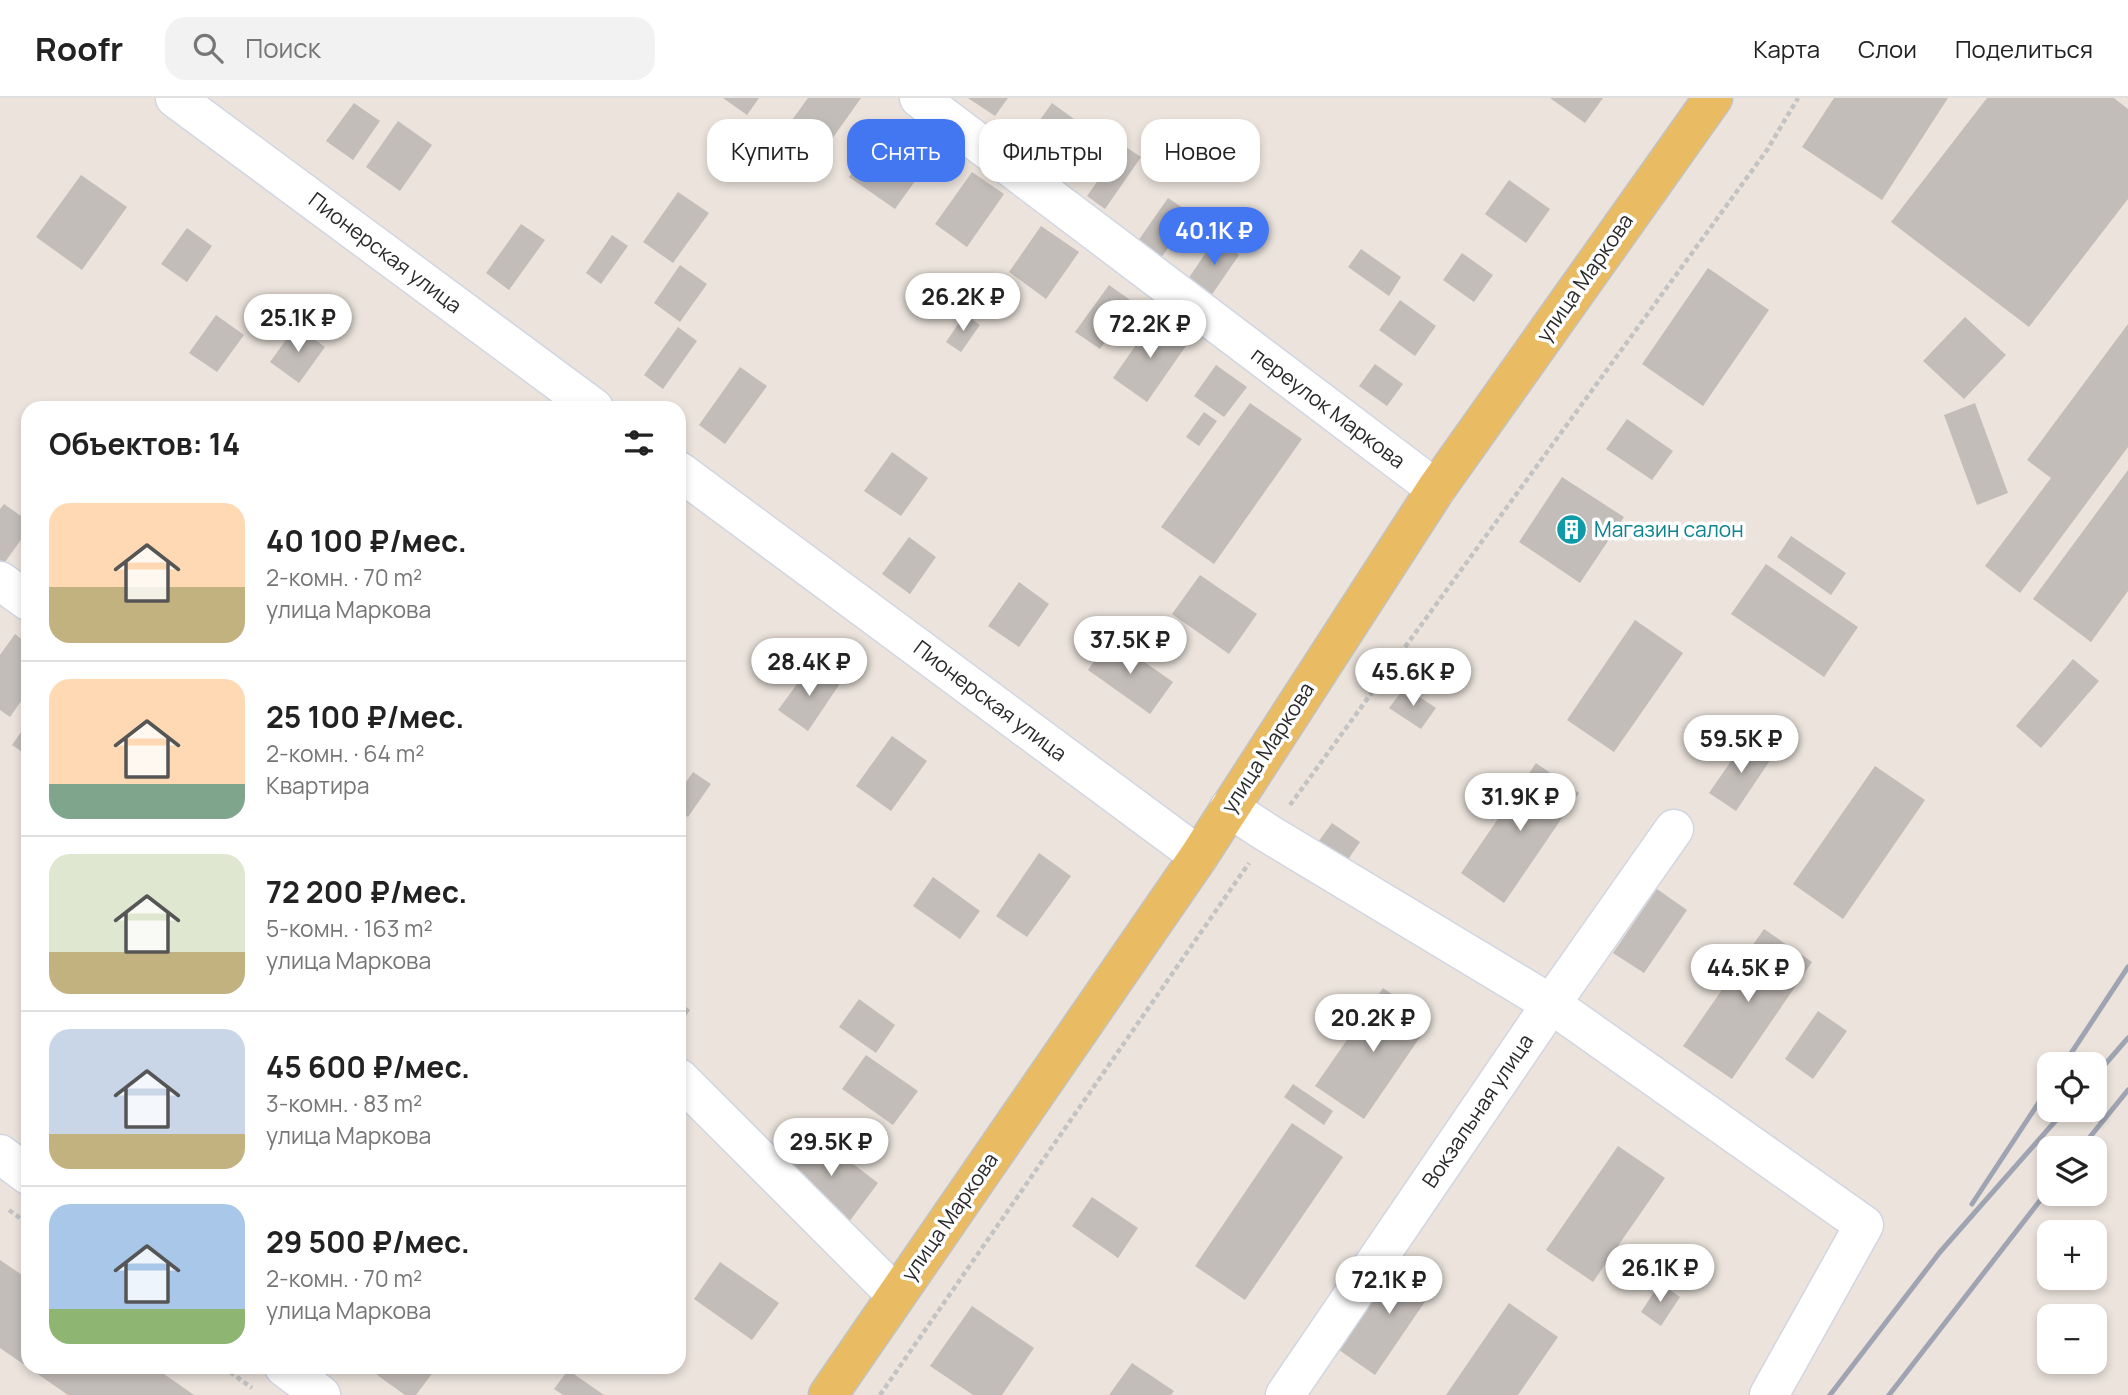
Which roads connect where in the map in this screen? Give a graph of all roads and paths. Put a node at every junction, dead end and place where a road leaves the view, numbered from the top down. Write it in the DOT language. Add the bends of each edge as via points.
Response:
graph roads {
  1 [pos="175,98"];
  2 [pos="919,98"];
  3 [pos="1713,98"];
  4 [pos="1798,98"];
  5 [pos="585,401"];
  6 [pos="686,476"];
  7 [pos="1436,489"];
  8 [pos="0,581"];
  9 [pos="21,596"];
  10 [pos="1229,808"];
  11 [pos="1674,829"];
  12 [pos="1269,834"];
  13 [pos="1199,856"];
  14 [pos="1551,1004"];
  15 [pos="686,1085"];
  16 [pos="0,1154"];
  17 [pos="21,1170"];
  18 [pos="0,1204"];
  19 [pos="21,1219"];
  20 [pos="895,1295"];
  21 [pos="232,1374"];
  22 [pos="293,1374"];
  23 [pos="261,1395"];
  24 [pos="321,1395"];
  25 [pos="828,1395"];
  26 [pos="880,1395"];
  27 [pos="1285,1395"];
  28 [pos="1769,1395"];
  1 -- 5 [label="street, Пионерская улица"];
  2 -- 7 [label="street, переулок Маркова"];
  3 -- 7 [label="main road, улица Маркова"];
  4 -- 12 [label="path" via="1759,162"];
  6 -- 13 [label="street, Пионерская улица"];
  7 -- 10 [label="main road, улица Маркова"];
  8 -- 9 [label="street"];
  10 -- 12 [label="street"];
  10 -- 13 [label="main road, улица Маркова"];
  11 -- 14 [label="street, Вокзальная улица"];
  12 -- 14 [label="street"];
  12 -- 26 [label="path"];
  13 -- 20 [label="main road, улица Маркова"];
  14 -- 27 [label="street, Вокзальная улица"];
  14 -- 28 [label="street" via="1864,1225"];
  15 -- 20 [label="street, улица Маркова"];
  16 -- 17 [label="street"];
  18 -- 19 [label="path"];
  20 -- 25 [label="main road, улица Маркова"];
  21 -- 23 [label="path"];
  22 -- 24 [label="street"];
}
